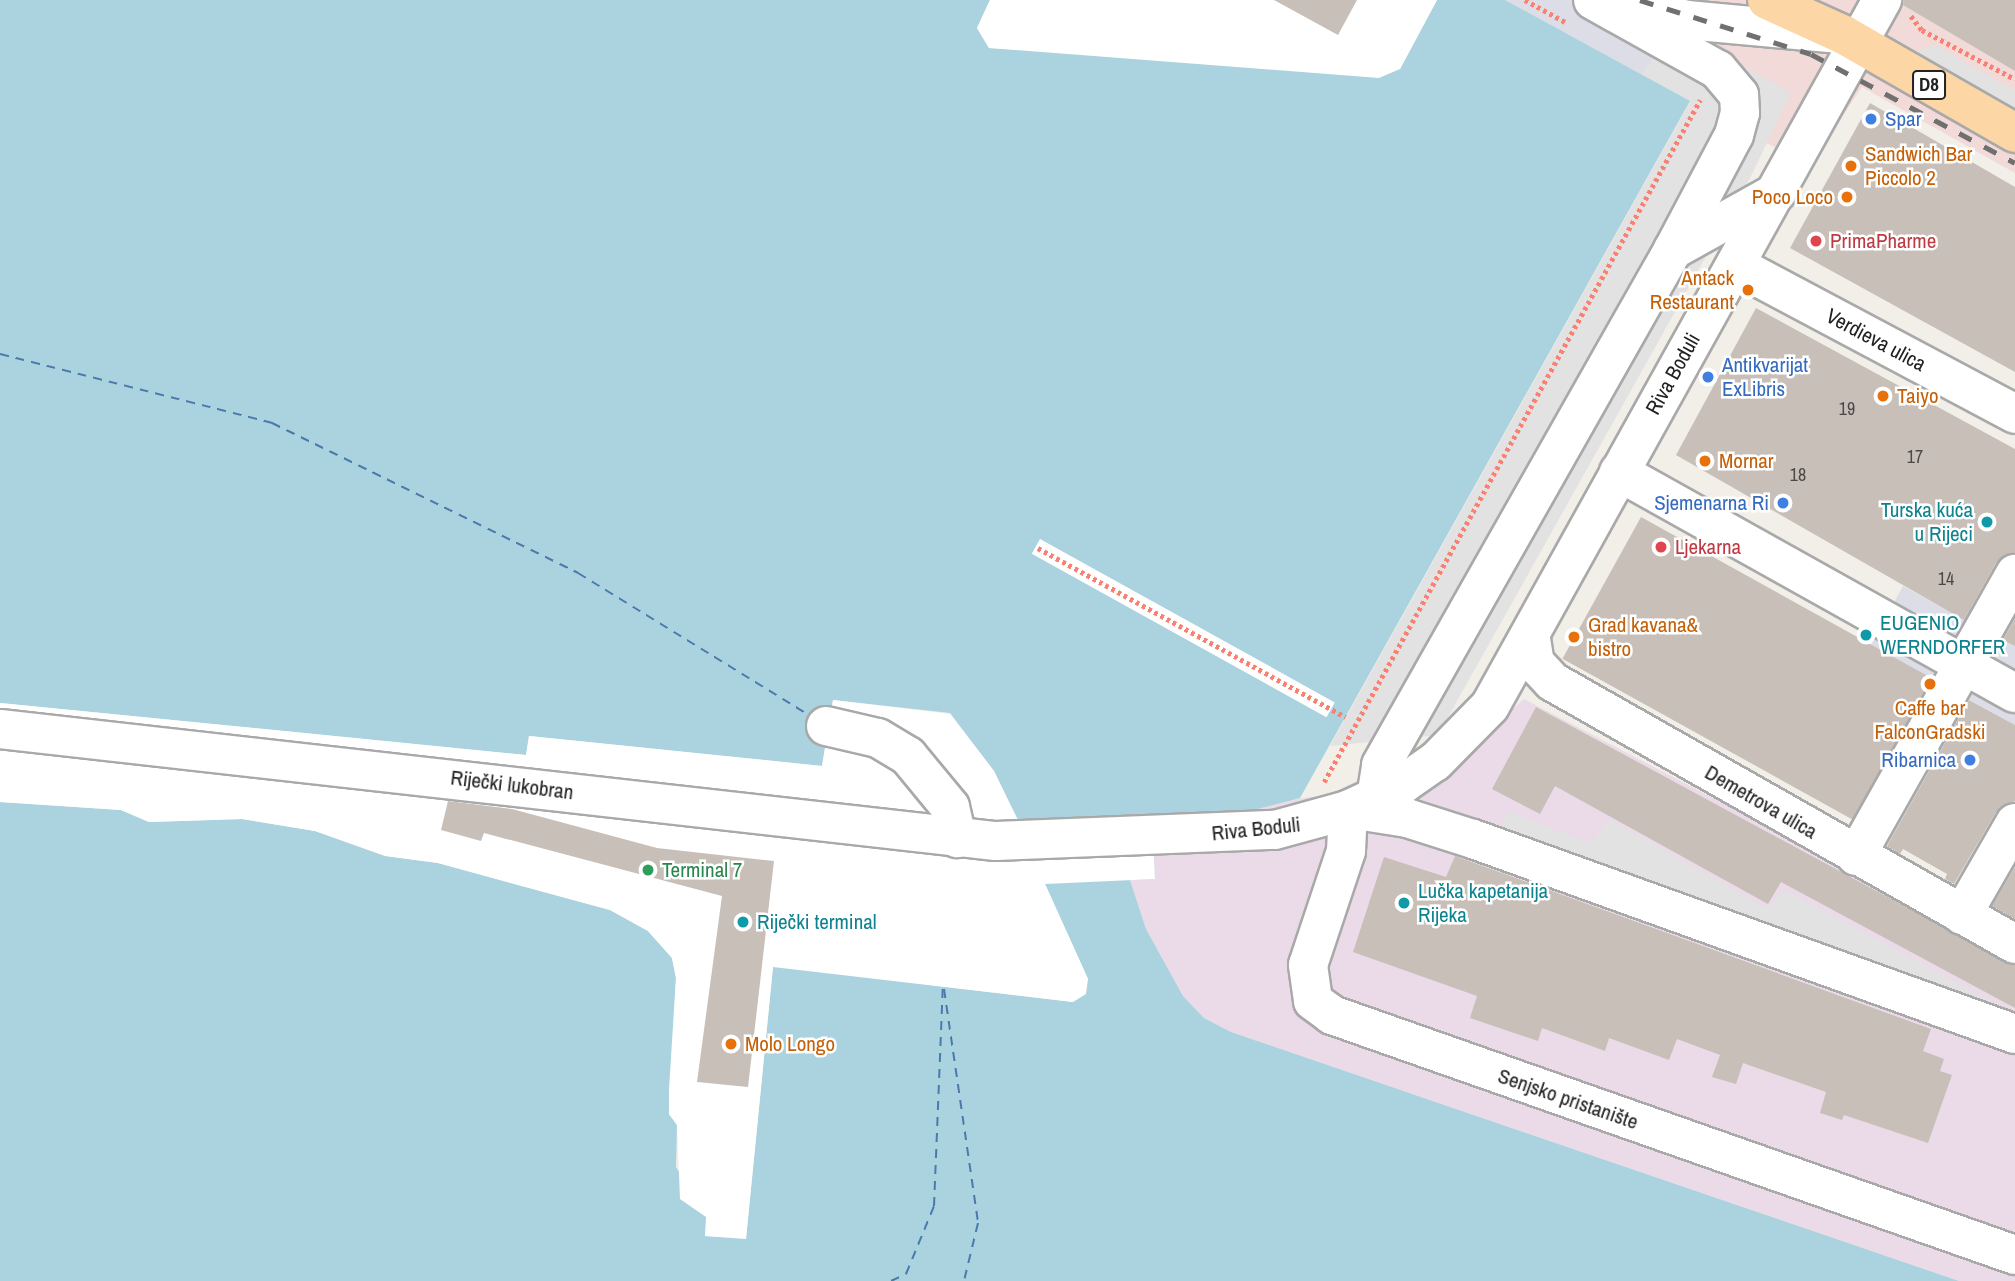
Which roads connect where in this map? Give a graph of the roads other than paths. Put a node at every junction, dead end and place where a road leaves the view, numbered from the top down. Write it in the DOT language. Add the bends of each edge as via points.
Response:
graph roads {
  1 [pos="1608,0"];
  2 [pos="1767,0"];
  3 [pos="1897,4"];
  4 [pos="1582,13"];
  5 [pos="1851,39"];
  6 [pos="2015,133"];
  7 [pos="1779,191"];
  8 [pos="1672,250"];
  9 [pos="1737,266"];
  10 [pos="2013,413"];
  11 [pos="1619,472"];
  12 [pos="2015,574"];
  13 [pos="1531,639"];
  14 [pos="1964,664"];
  15 [pos="1553,682"];
  16 [pos="2015,693"];
  17 [pos="1490,706"];
  18 [pos="826,726"];
  19 [pos="0,729"];
  20 [pos="1436,762"];
  21 [pos="1349,800"];
  22 [pos="2015,823"];
  23 [pos="1442,828"];
  24 [pos="957,838"];
  25 [pos="1023,841"];
  26 [pos="1856,856"];
  27 [pos="1962,915"];
  28 [pos="2015,944"];
  29 [pos="2015,1034"];
  30 [pos="2015,1255"];
  1 -- 5 [label="street" via="1687,20"];
  2 -- 5 [label="main road, D8"];
  3 -- 5 [label="street, Riva Boduli"];
  4 -- 8 [label="street, Senjsko pristanište" via="1718,70 1739,95 1734,135"];
  5 -- 6 [label="main road, D8"];
  5 -- 7 [label="street, Riva Boduli"];
  7 -- 8 [label="street"];
  7 -- 9 [label="street, Riva Boduli"];
  8 -- 21 [label="street, Senjsko pristanište" via="1381,765"];
  9 -- 10 [label="street, Verdieva ulica"];
  9 -- 11 [label="street, Riva Boduli"];
  11 -- 13 [label="street, Riva Boduli"];
  11 -- 14 [label="street"];
  12 -- 14 [label="street"];
  13 -- 15 [label="street, Demetrova ulica" via="1535,663"];
  13 -- 17 [label="street, Riva Boduli"];
  14 -- 16 [label="street"];
  14 -- 26 [label="street"];
  15 -- 17 [label="street, Riva Boduli" via="1521,690"];
  15 -- 26 [label="street, Demetrova ulica"];
  17 -- 20 [label="street, Riva Boduli"];
  18 -- 24 [label="street" via="878,738 913,761 950,807"];
  19 -- 24 [label="street, Riječki lukobran"];
  20 -- 21 [label="street, Riva Boduli"];
  20 -- 23 [label="street" via="1430,801"];
  21 -- 23 [label="street"];
  21 -- 25 [label="street, Riva Boduli" via="1275,830"];
  21 -- 30 [label="street, Senjsko pristanište" via="1346,851 1308,965 1313,1002 1332,1015"];
  22 -- 27 [label="street"];
  23 -- 29 [label="street"];
  24 -- 25 [label="street, Riječki lukobran"];
  26 -- 27 [label="street, Demetrova ulica"];
  27 -- 28 [label="street, Demetrova ulica"];
}
